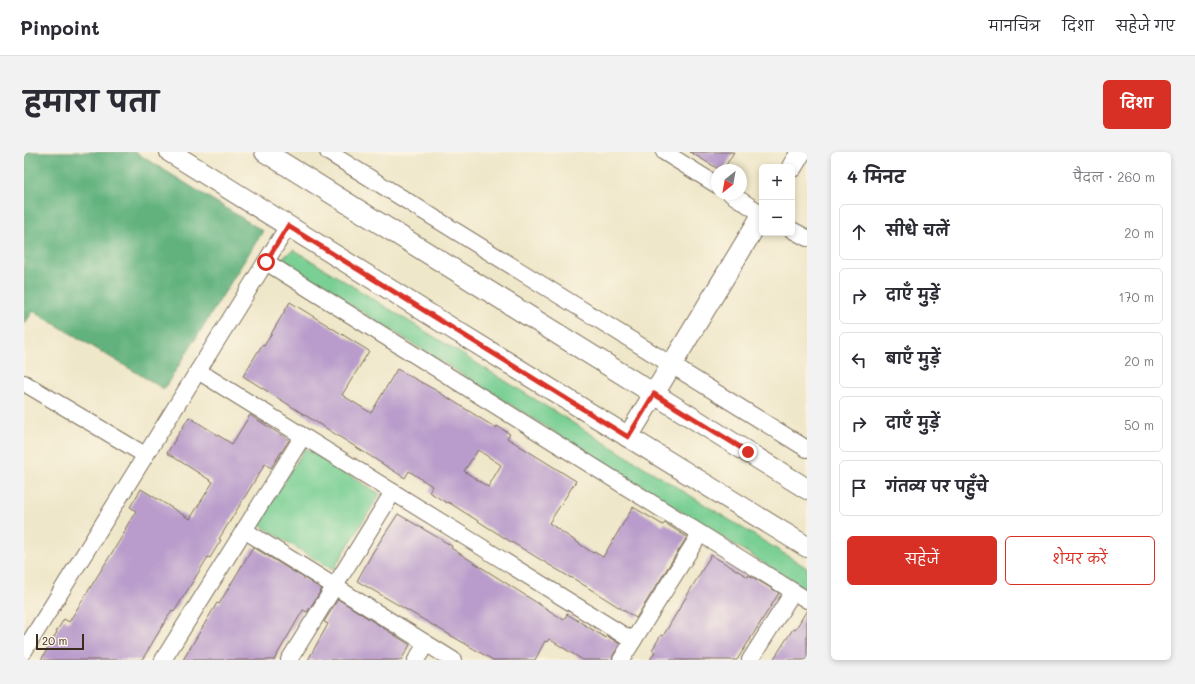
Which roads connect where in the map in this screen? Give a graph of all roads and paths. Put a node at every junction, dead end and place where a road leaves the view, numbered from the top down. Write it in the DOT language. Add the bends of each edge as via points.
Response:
graph roads {
  1 [pos="170,152"];
  2 [pos="265,152"];
  3 [pos="328,152"];
  4 [pos="664,152"];
  5 [pos="801,152"];
  6 [pos="794,164"];
  7 [pos="711,181"];
  8 [pos="740,200"];
  9 [pos="759,213"];
  10 [pos="759,220"];
  11 [pos="288,226"];
  12 [pos="795,232"];
  13 [pos="807,238"];
  14 [pos="266,262"];
  15 [pos="671,365"];
  16 [pos="198,371"];
  17 [pos="24,382"];
  18 [pos="654,394"];
  19 [pos="302,436"];
  20 [pos="628,437"];
  21 [pos="807,450"];
  22 [pos="146,455"];
  23 [pos="807,489"];
  24 [pos="393,492"];
  25 [pos="244,530"];
  26 [pos="700,534"];
  27 [pos="807,547"];
  28 [pos="335,586"];
  29 [pos="793,592"];
  30 [pos="807,600"];
  31 [pos="633,641"];
  32 [pos="426,644"];
  33 [pos="24,651"];
  34 [pos="163,660"];
  35 [pos="288,660"];
  36 [pos="416,660"];
  37 [pos="453,660"];
  38 [pos="621,660"];
  39 [pos="750,660"];
  1 -- 11 [label="street"];
  2 -- 18 [label="street"];
  3 -- 15 [label="street"];
  4 -- 7 [label="street"];
  5 -- 6 [label="street"];
  8 -- 9 [label="street"];
  10 -- 15 [label="street"];
  11 -- 14 [label="street"];
  11 -- 20 [label="street"];
  12 -- 13 [label="street"];
  14 -- 16 [label="street"];
  14 -- 26 [label="street"];
  15 -- 18 [label="street"];
  15 -- 21 [label="street"];
  16 -- 19 [label="street"];
  16 -- 22 [label="street"];
  17 -- 22 [label="street"];
  18 -- 20 [label="street"];
  18 -- 23 [label="street"];
  19 -- 24 [label="street"];
  19 -- 25 [label="street"];
  20 -- 27 [label="street"];
  22 -- 33 [label="street"];
  24 -- 28 [label="street"];
  24 -- 31 [label="street"];
  25 -- 28 [label="street"];
  25 -- 34 [label="street"];
  26 -- 29 [label="street"];
  26 -- 31 [label="street"];
  28 -- 32 [label="street"];
  28 -- 35 [label="street"];
  29 -- 30 [label="street"];
  29 -- 39 [label="street"];
  31 -- 38 [label="street"];
  32 -- 36 [label="street"];
  32 -- 37 [label="street"];
}
